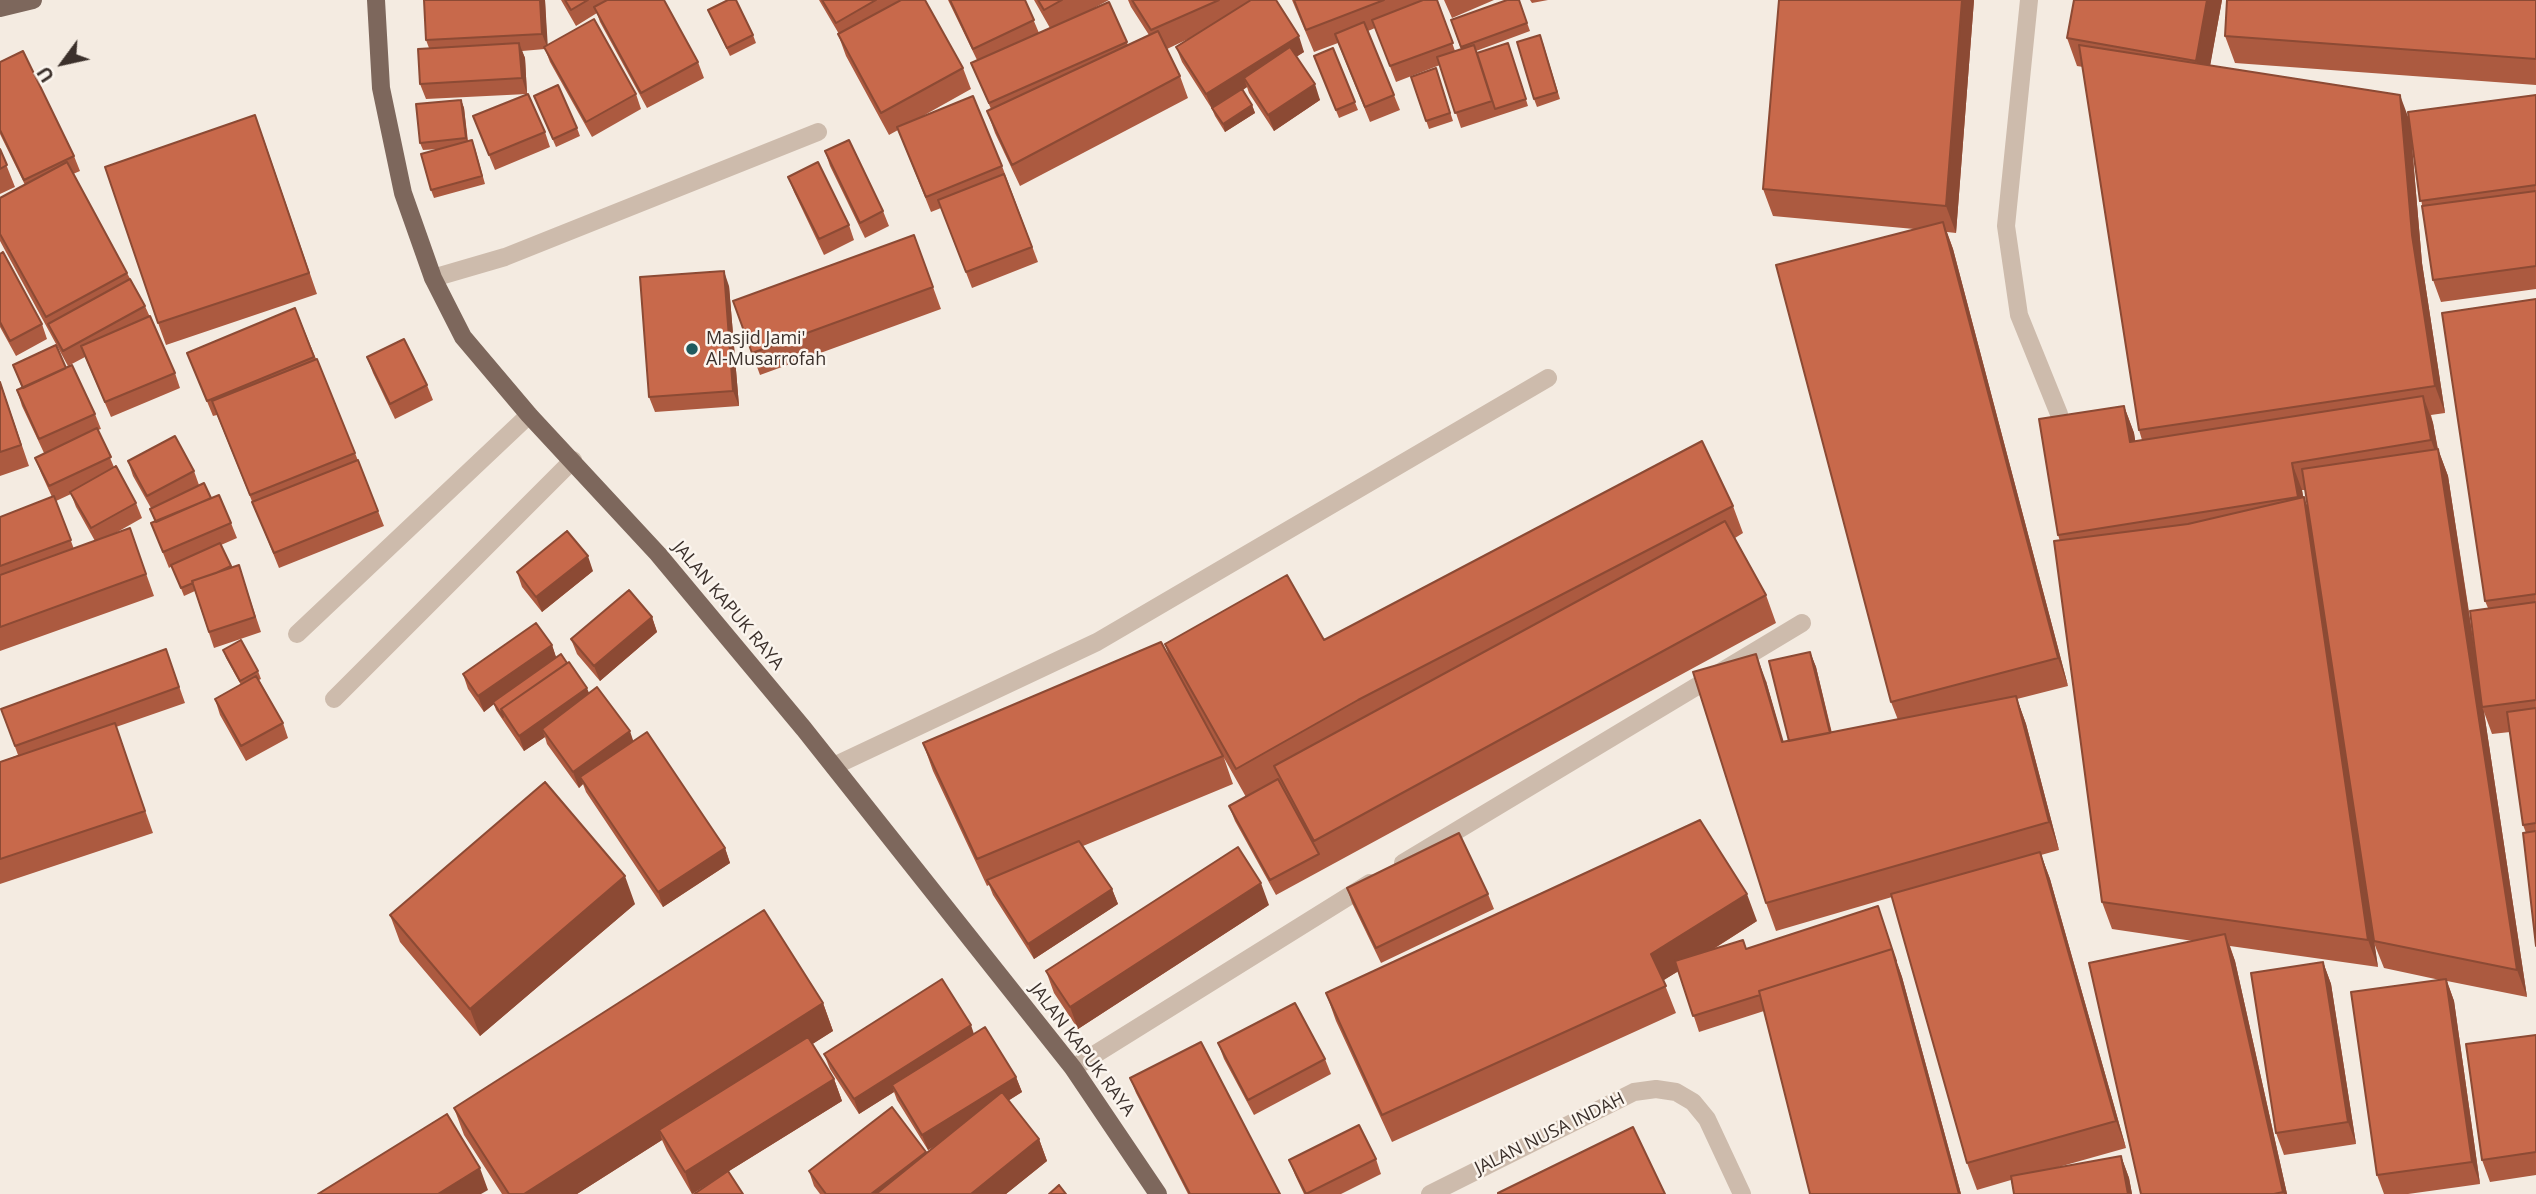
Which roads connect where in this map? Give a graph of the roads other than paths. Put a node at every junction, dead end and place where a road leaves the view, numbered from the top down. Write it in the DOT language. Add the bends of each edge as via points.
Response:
graph roads {
  1 [pos="33,0"];
  2 [pos="376,0"];
  3 [pos="2029,0"];
  4 [pos="0,8"];
  5 [pos="818,132"];
  6 [pos="433,278"];
  7 [pos="1548,379"];
  8 [pos="2059,414"];
  9 [pos="529,415"];
  10 [pos="573,460"];
  11 [pos="1802,624"];
  12 [pos="297,634"];
  13 [pos="334,699"];
  14 [pos="834,766"];
  15 [pos="1073,1068"];
  16 [pos="1158,1194"];
  17 [pos="1430,1194"];
  18 [pos="1742,1194"];
  1 -- 4 [label="main road"];
  2 -- 6 [label="main road, JALAN KAPUK RAYA" via="382,88 403,193"];
  3 -- 8 [label="street" via="2006,226 2019,315"];
  5 -- 6 [label="street" via="505,257"];
  6 -- 9 [label="main road, JALAN KAPUK RAYA" via="463,337"];
  7 -- 14 [label="street" via="1097,642"];
  9 -- 10 [label="main road, JALAN KAPUK RAYA"];
  9 -- 12 [label="street"];
  10 -- 13 [label="street"];
  10 -- 14 [label="main road, JALAN KAPUK RAYA"];
  11 -- 15 [label="street"];
  14 -- 15 [label="main road, JALAN KAPUK RAYA"];
  15 -- 16 [label="main road, JALAN KAPUK RAYA"];
  17 -- 18 [label="street, JALAN NUSA INDAH" via="1634,1092 1656,1089 1676,1091 1707,1119"];
}
